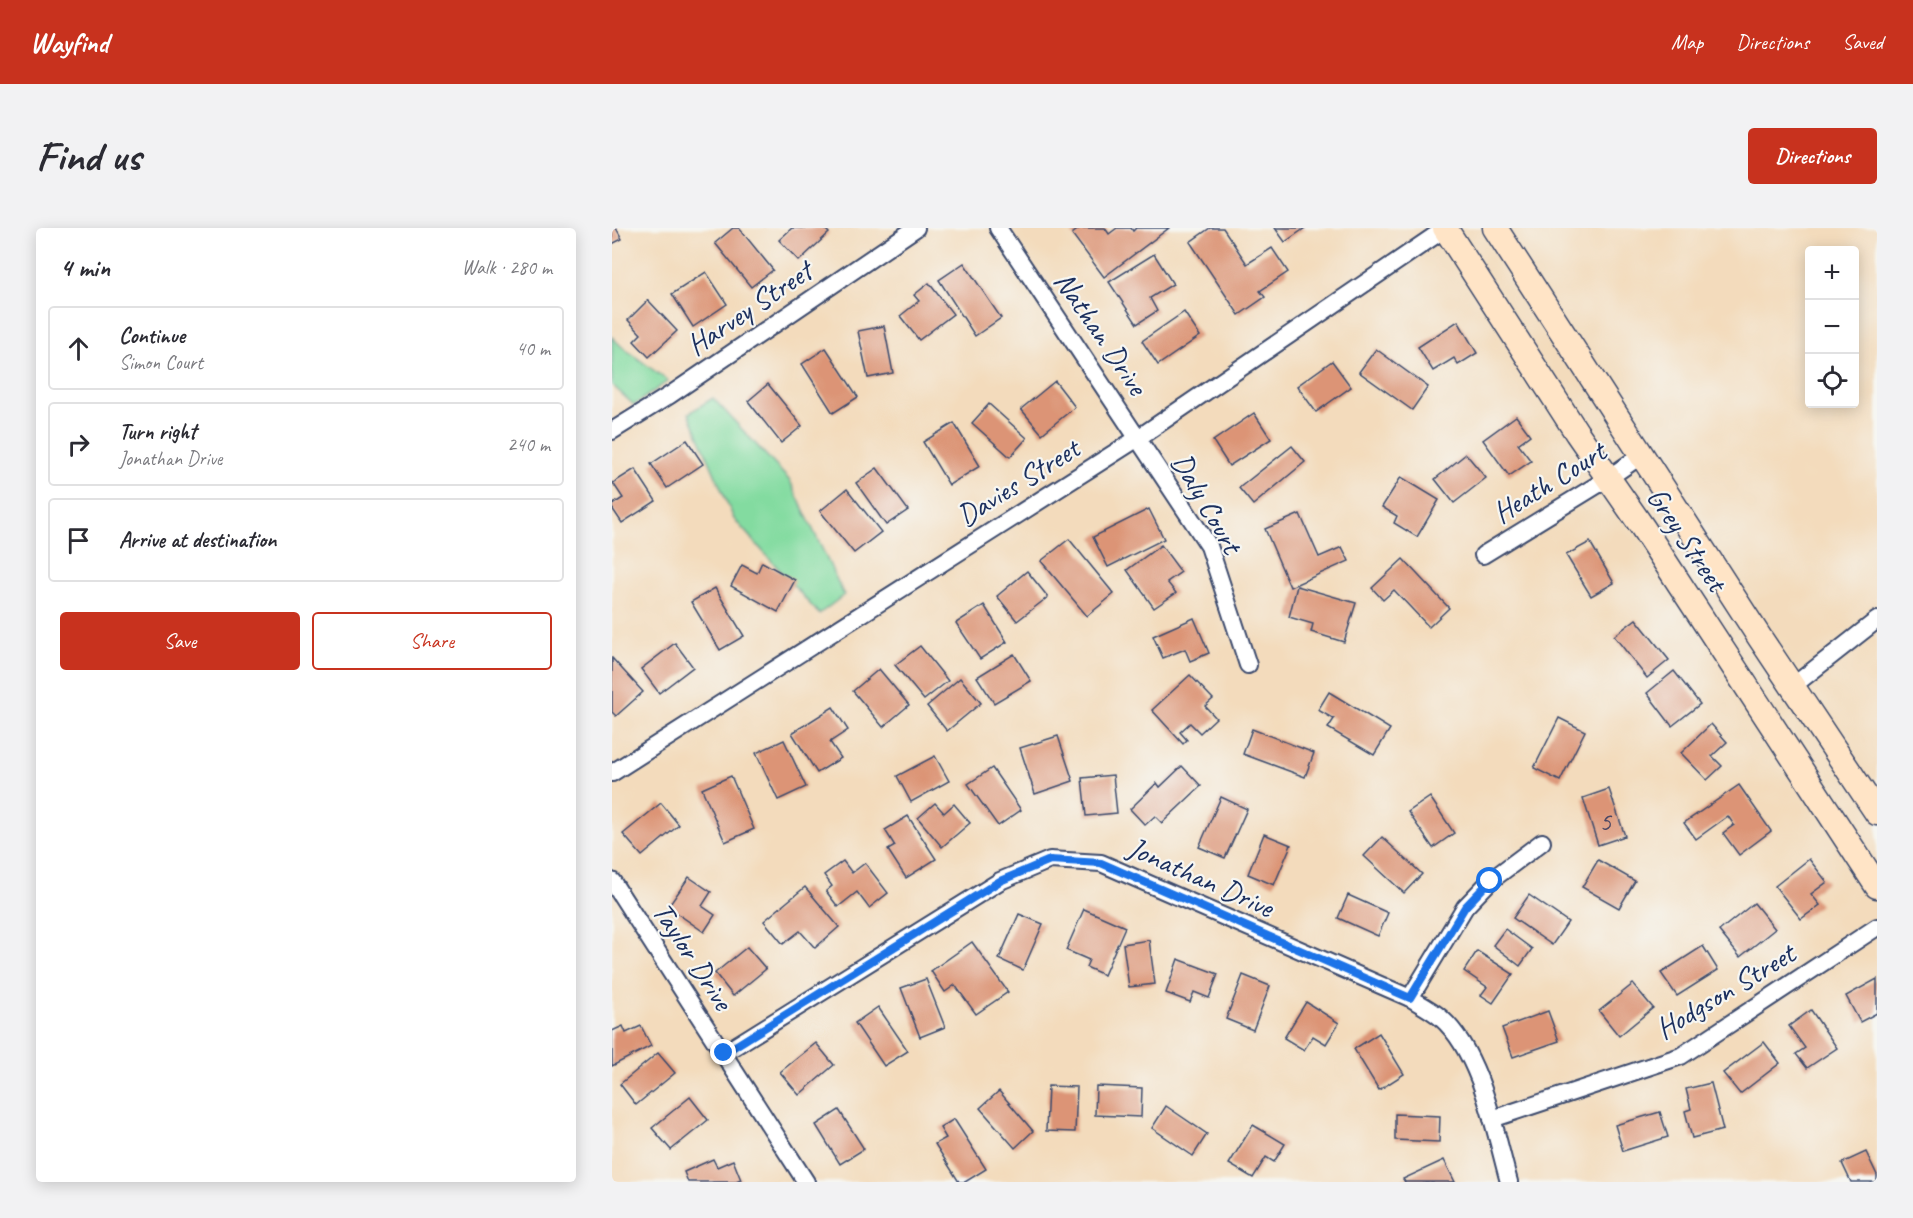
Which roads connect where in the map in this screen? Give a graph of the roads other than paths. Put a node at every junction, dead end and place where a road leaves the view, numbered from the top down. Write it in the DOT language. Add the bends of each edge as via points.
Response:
graph roads {
  1 [pos="916,228"];
  2 [pos="998,228"];
  3 [pos="1445,228"];
  4 [pos="1495,228"];
  5 [pos="612,431"];
  6 [pos="1138,438"];
  7 [pos="1643,454"];
  8 [pos="1607,479"];
  9 [pos="1484,555"];
  10 [pos="1877,620"];
  11 [pos="1248,665"];
  12 [pos="1793,686"];
  13 [pos="1761,705"];
  14 [pos="612,773"];
  15 [pos="1877,813"];
  16 [pos="1542,842"];
  17 [pos="612,881"];
  18 [pos="1877,886"];
  19 [pos="1877,927"];
  20 [pos="1410,998"];
  21 [pos="724,1053"];
  22 [pos="1492,1119"];
  23 [pos="806,1182"];
  24 [pos="1509,1182"];
  1 -- 5 [label="street, Harvey Street"];
  2 -- 6 [label="street, Nathan Drive"];
  3 -- 6 [label="street, Davies Street"];
  3 -- 8 [label="street, Grey Street"];
  4 -- 7 [label="street, Grey Street"];
  6 -- 11 [label="street, Daly Court" via="1209,546"];
  6 -- 14 [label="street, Davies Street"];
  7 -- 8 [label="street, Heath Court"];
  7 -- 12 [label="street, Grey Street"];
  8 -- 9 [label="street, Heath Court"];
  8 -- 13 [label="street, Grey Street"];
  10 -- 12 [label="street"];
  12 -- 13 [label="street"];
  12 -- 15 [label="street, Grey Street"];
  13 -- 18 [label="street, Grey Street"];
  16 -- 20 [label="street" via="1490,881 1465,907"];
  17 -- 21 [label="street, Taylor Drive"];
  19 -- 22 [label="street, Hodgson Street" via="1680,1056"];
  20 -- 21 [label="street, Jonathan Drive" via="1101,863 1050,860 1000,881"];
  20 -- 22 [label="street, Jonathan Drive" via="1440,1017 1456,1034 1471,1057"];
  21 -- 23 [label="street, Taylor Drive"];
  22 -- 24 [label="street, Jonathan Drive"];
}
